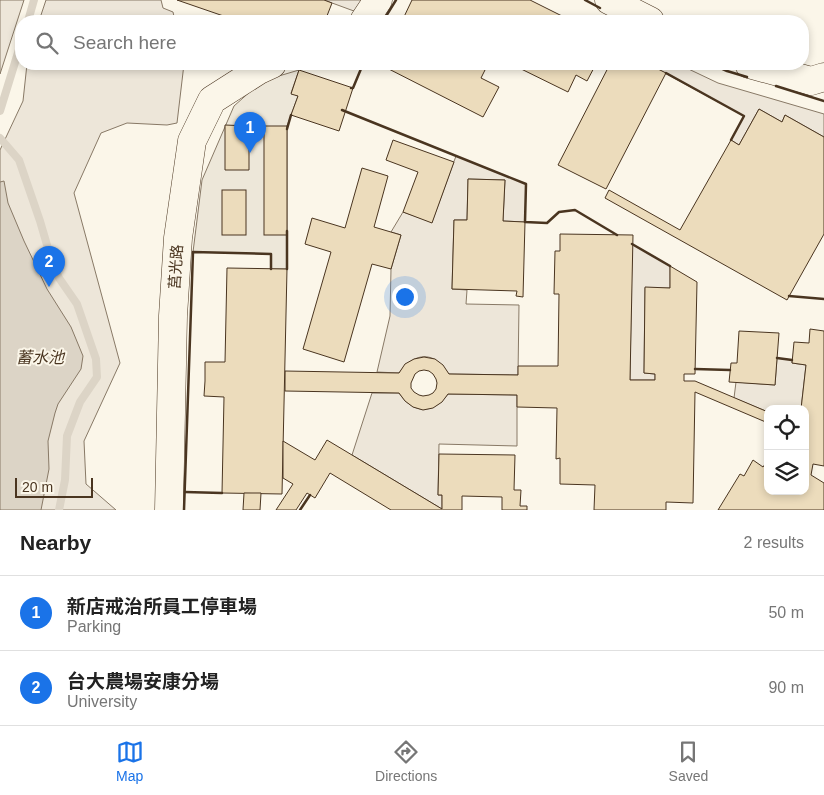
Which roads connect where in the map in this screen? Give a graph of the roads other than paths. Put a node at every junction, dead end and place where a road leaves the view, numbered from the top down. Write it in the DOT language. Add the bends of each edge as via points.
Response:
graph roads {
  1 [pos="378,0"];
  2 [pos="609,0"];
  3 [pos="368,15"];
  4 [pos="638,15"];
  5 [pos="259,70"];
  6 [pos="772,70"];
  7 [pos="824,77"];
  8 [pos="169,510"];
  1 -- 3 [label="lane"];
  2 -- 4 [label="lane"];
  5 -- 8 [label="lane, 莒光路" via="212,100 192,141 178,238 173,307"];
  6 -- 7 [label="lane" via="811,81"];
}
